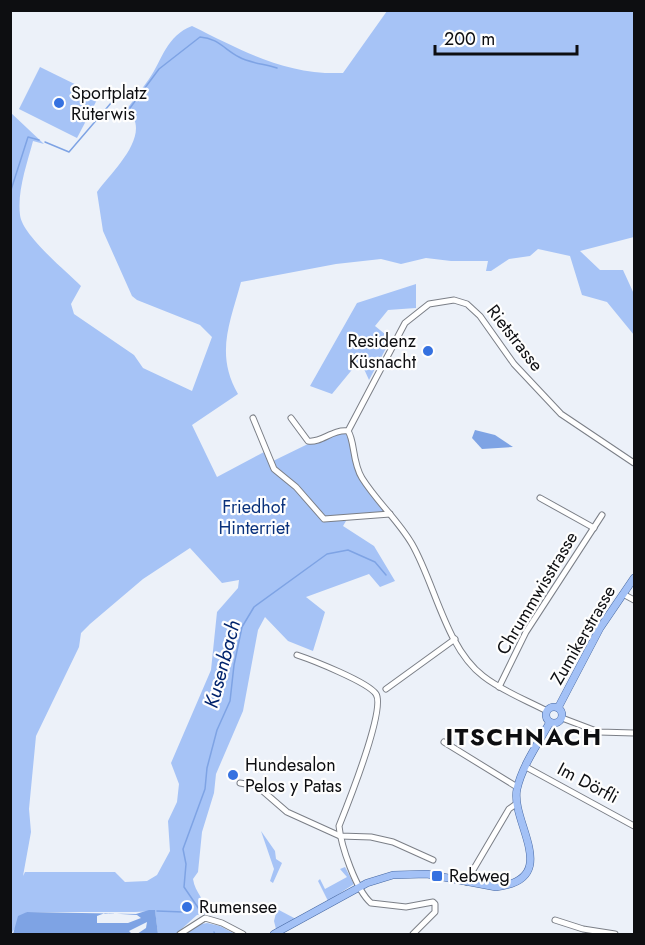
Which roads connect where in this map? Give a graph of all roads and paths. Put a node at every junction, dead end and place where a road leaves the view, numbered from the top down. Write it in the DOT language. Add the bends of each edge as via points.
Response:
graph roads {
  1 [pos="253,418"];
  2 [pos="291,418"];
  3 [pos="348,431"];
  4 [pos="634,464"];
  5 [pos="540,498"];
  6 [pos="390,514"];
  7 [pos="602,515"];
  8 [pos="594,528"];
  9 [pos="634,578"];
  10 [pos="623,594"];
  11 [pos="634,600"];
  12 [pos="454,639"];
  13 [pos="297,655"];
  14 [pos="499,687"];
  15 [pos="386,689"];
  16 [pos="558,708"];
  17 [pos="547,711"];
  18 [pos="562,718"];
  19 [pos="550,722"];
  20 [pos="634,733"];
  21 [pos="444,742"];
  22 [pos="526,767"];
  23 [pos="240,783"];
  24 [pos="517,787"];
  25 [pos="516,804"];
  26 [pos="634,826"];
  27 [pos="340,836"];
  28 [pos="432,860"];
  29 [pos="466,882"];
  30 [pos="360,887"];
  31 [pos="555,920"];
  32 [pos="180,934"];
  33 [pos="243,934"];
  34 [pos="274,934"];
  35 [pos="413,934"];
  36 [pos="615,934"];
  1 -- 6 [label="street" via="274,469 322,517 330,520"];
  2 -- 3 [label="street" via="308,441 338,430"];
  3 -- 4 [label="street, Rietstrasse" via="412,315 437,301 460,302 480,316 511,361 561,414"];
  3 -- 6 [label="street" via="354,462 362,478"];
  5 -- 8 [label="street"];
  6 -- 12 [label="street" via="425,569"];
  7 -- 8 [label="street, Chrummwisstrasse"];
  8 -- 14 [label="street, Chrummwisstrasse" via="526,632"];
  9 -- 10 [label="main road, Zumikerstrasse"];
  10 -- 11 [label="street"];
  10 -- 16 [label="main road, Zumikerstrasse" via="600,628"];
  12 -- 14 [label="street" via="481,675"];
  12 -- 15 [label="street"];
  13 -- 27 [label="street" via="358,682 378,696 367,751 339,826"];
  14 -- 17 [label="street"];
  16 -- 17 [label="main road"];
  16 -- 18 [label="main road"];
  17 -- 19 [label="main road"];
  18 -- 19 [label="main road" via="557,723"];
  18 -- 20 [label="street" via="599,732"];
  19 -- 22 [label="main road"];
  21 -- 24 [label="street"];
  22 -- 24 [label="main road"];
  22 -- 26 [label="street, Im Dörfli"];
  23 -- 27 [label="street" via="257,786 287,812"];
  24 -- 25 [label="main road"];
  25 -- 29 [label="street" via="509,809"];
  25 -- 29 [label="main road" via="531,852 526,871 515,881 500,886"];
  27 -- 28 [label="street" via="393,842"];
  27 -- 30 [label="street"];
  29 -- 30 [label="main road" via="407,873 378,878"];
  30 -- 34 [label="main road"];
  30 -- 35 [label="street" via="370,903 406,907 433,902 435,912"];
  31 -- 36 [label="street"];
  32 -- 33 [label="street" via="205,918"];
}
